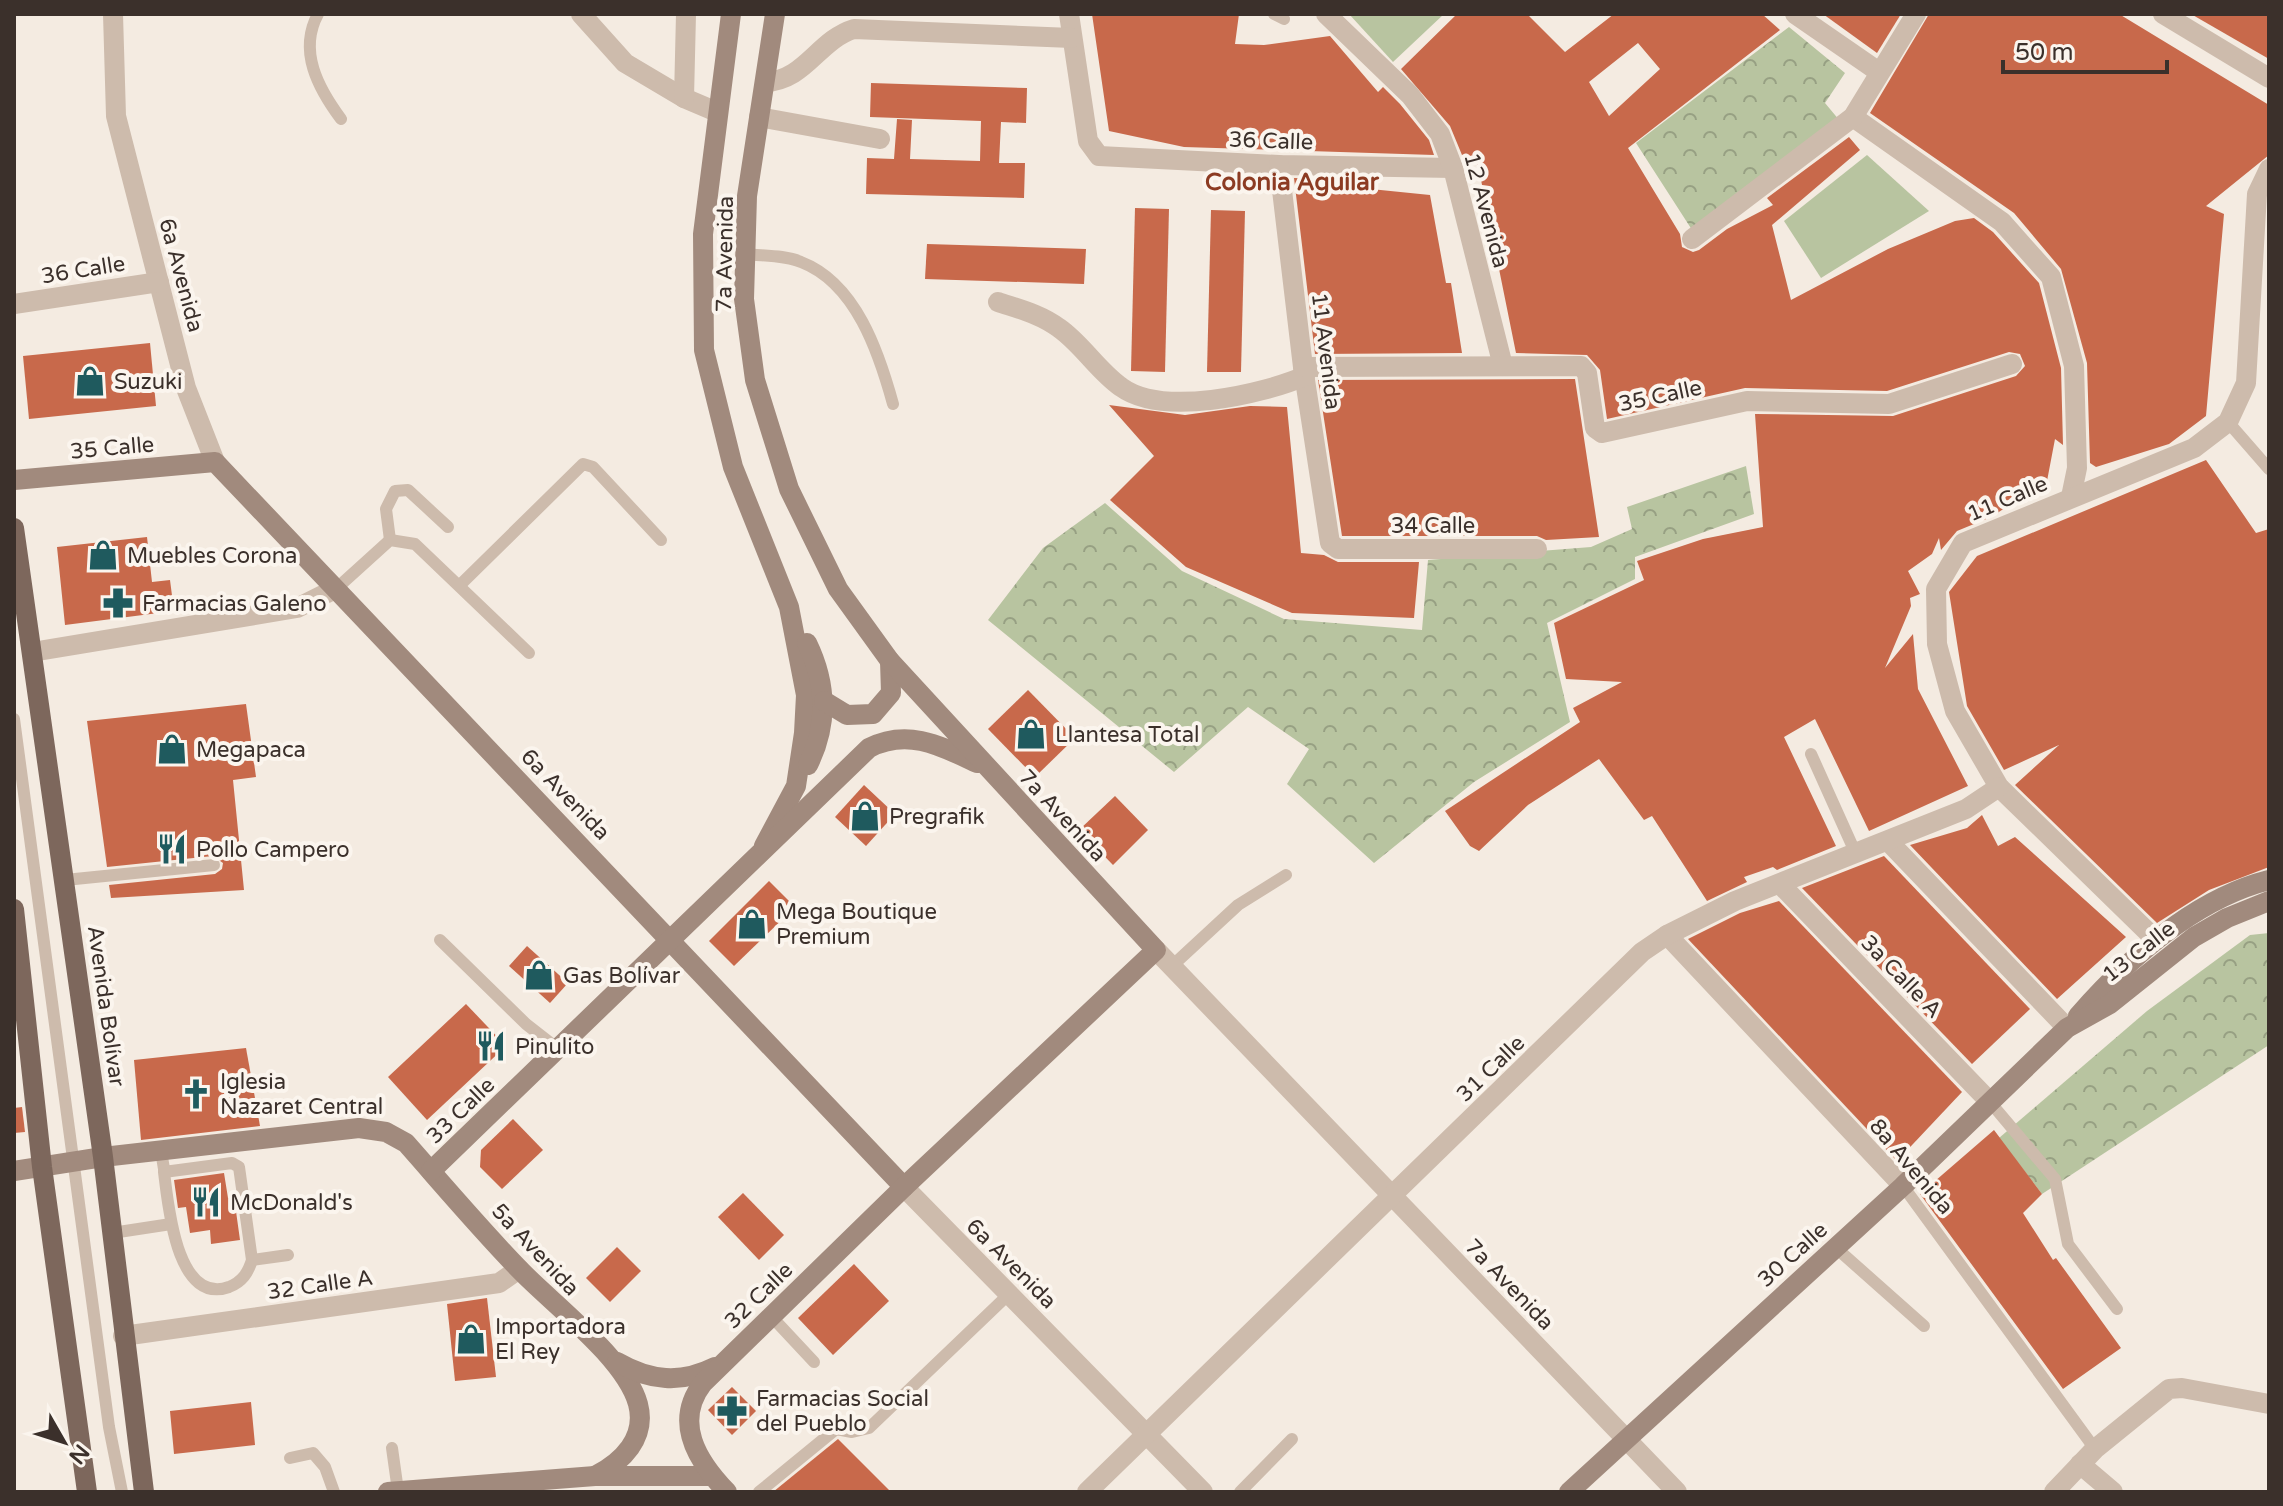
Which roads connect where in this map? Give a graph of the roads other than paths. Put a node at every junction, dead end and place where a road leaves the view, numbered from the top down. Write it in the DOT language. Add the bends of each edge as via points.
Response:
graph roads {
  1 [pos="113,14"];
  2 [pos="318,14"];
  3 [pos="581,14"];
  4 [pos="686,14"];
  5 [pos="731,14"];
  6 [pos="775,14"];
  7 [pos="1069,14"];
  8 [pos="1326,14"];
  9 [pos="1795,14"];
  10 [pos="1916,14"];
  11 [pos="2163,14"];
  12 [pos="1072,38"];
  13 [pos="1879,72"];
  14 [pos="2269,78"];
  15 [pos="765,82"];
  16 [pos="684,98"];
  17 [pos="717,112"];
  18 [pos="759,117"];
  19 [pos="1853,117"];
  20 [pos="341,119"];
  21 [pos="880,139"];
  22 [pos="1279,165"];
  23 [pos="1453,168"];
  24 [pos="2269,169"];
  25 [pos="1692,239"];
  26 [pos="746,254"];
  27 [pos="159,282"];
  28 [pos="998,302"];
  29 [pos="14,304"];
  30 [pos="2012,364"];
  31 [pos="1503,366"];
  32 [pos="1304,372"];
  33 [pos="893,404"];
  34 [pos="2228,422"];
  35 [pos="215,462"];
  36 [pos="2269,469"];
  37 [pos="14,480"];
  38 [pos="2071,497"];
  39 [pos="448,527"];
  40 [pos="14,528"];
  41 [pos="390,540"];
  42 [pos="661,540"];
  43 [pos="1330,543"];
  44 [pos="1537,549"];
  45 [pos="460,585"];
  46 [pos="337,588"];
  47 [pos="789,607"];
  48 [pos="32,652"];
  49 [pos="529,653"];
  50 [pos="890,661"];
  51 [pos="824,701"];
  52 [pos="14,719"];
  53 [pos="1811,754"];
  54 [pos="984,766"];
  55 [pos="796,786"];
  56 [pos="1999,787"];
  57 [pos="1888,841"];
  58 [pos="764,846"];
  59 [pos="1856,854"];
  60 [pos="214,865"];
  61 [pos="1286,875"];
  62 [pos="65,880"];
  63 [pos="2269,880"];
  64 [pos="1780,884"];
  65 [pos="2269,901"];
  66 [pos="14,909"];
  67 [pos="1667,935"];
  68 [pos="672,939"];
  69 [pos="440,940"];
  70 [pos="2156,940"];
  71 [pos="1156,950"];
  72 [pos="1172,966"];
  73 [pos="19,996"];
  74 [pos="2067,1028"];
  75 [pos="558,1049"];
  76 [pos="2045,1050"];
  77 [pos="1990,1102"];
  78 [pos="161,1151"];
  79 [pos="103,1157"];
  80 [pos="73,1161"];
  81 [pos="42,1167"];
  82 [pos="14,1171"];
  83 [pos="431,1171"];
  84 [pos="164,1172"];
  85 [pos="1903,1186"];
  86 [pos="904,1187"];
  87 [pos="1393,1195"];
  88 [pos="171,1224"];
  89 [pos="112,1233"];
  90 [pos="1835,1247"];
  91 [pos="288,1255"];
  92 [pos="252,1260"];
  93 [pos="519,1269"];
  94 [pos="1008,1295"];
  95 [pos="2117,1309"];
  96 [pos="771,1316"];
  97 [pos="1924,1326"];
  98 [pos="123,1336"];
  99 [pos="607,1357"];
  100 [pos="814,1362"];
  101 [pos="723,1363"];
  102 [pos="2269,1404"];
  103 [pos="1149,1433"];
  104 [pos="1292,1439"];
  105 [pos="1625,1439"];
  106 [pos="392,1448"];
  107 [pos="2095,1449"];
  108 [pos="290,1458"];
  109 [pos="2080,1464"];
  110 [pos="595,1476"];
  111 [pos="711,1476"];
  112 [pos="423,1490"];
  113 [pos="398,1491"];
  114 [pos="87,1492"];
  115 [pos="122,1492"];
  116 [pos="144,1492"];
  117 [pos="334,1492"];
  118 [pos="388,1492"];
  119 [pos="727,1492"];
  120 [pos="759,1492"];
  121 [pos="1087,1492"];
  122 [pos="1203,1492"];
  123 [pos="1240,1492"];
  124 [pos="1569,1492"];
  125 [pos="1677,1492"];
  126 [pos="2054,1492"];
  127 [pos="2113,1492"];
  1 -- 27 [label="street, 6a Avenida" via="116,116"];
  2 -- 20 [label="lane" via="308,33 309,51 326,99"];
  3 -- 16 [label="street" via="625,63"];
  4 -- 16 [label="street"];
  5 -- 17 [label="main road, 7a Avenida"];
  6 -- 15 [label="main road, 7a Avenida"];
  7 -- 12 [label="street"];
  8 -- 23 [label="street, 12 Avenida" via="1410,95 1440,134"];
  9 -- 13 [label="street"];
  10 -- 13 [label="street"];
  11 -- 14 [label="street"];
  12 -- 15 [label="street" via="854,29 829,40 786,80"];
  12 -- 22 [label="street, 36 Calle" via="1091,149 1099,156"];
  13 -- 19 [label="street"];
  15 -- 18 [label="main road, 7a Avenida"];
  16 -- 17 [label="street"];
  17 -- 47 [label="main road, 7a Avenida" via="703,234 704,350 733,467"];
  18 -- 21 [label="street"];
  18 -- 26 [label="main road, 7a Avenida" via="747,196"];
  19 -- 25 [label="street"];
  19 -- 38 [label="street" via="2002,222 2051,277 2074,366 2077,468"];
  22 -- 23 [label="street, 36 Calle"];
  22 -- 32 [label="street, 11 Avenida"];
  23 -- 31 [label="street, 12 Avenida"];
  24 -- 34 [label="street, 11 Calle" via="2257,194 2246,383"];
  26 -- 33 [label="lane" via="804,263 849,302 871,334"];
  26 -- 50 [label="main road, 7a Avenida" via="744,299 755,380 789,489 838,589"];
  27 -- 29 [label="street, 36 Calle"];
  27 -- 35 [label="street, 6a Avenida" via="189,401"];
  28 -- 32 [label="street, 35 Calle" via="1038,314 1062,329 1120,386 1140,398 1226,399"];
  30 -- 31 [label="street, 35 Calle" via="1889,404 1747,401 1602,433 1595,428 1585,368"];
  31 -- 32 [label="street, 35 Calle"];
  32 -- 43 [label="street, 11 Avenida"];
  34 -- 36 [label="lane"];
  34 -- 38 [label="street, 11 Calle" via="2194,448"];
  35 -- 37 [label="main road, 35 Calle"];
  35 -- 46 [label="main road, 6a Avenida"];
  38 -- 56 [label="street, 11 Calle" via="1963,543 1936,589 1937,644 1955,711"];
  39 -- 41 [label="lane" via="408,490 395,491 386,509"];
  40 -- 48 [label="main road, Avenida Bolívar"];
  41 -- 45 [label="lane" via="415,544"];
  41 -- 46 [label="lane"];
  42 -- 45 [label="lane" via="593,467 583,464"];
  43 -- 44 [label="street, 34 Calle" via="1338,549"];
  45 -- 49 [label="lane"];
  46 -- 48 [label="street" via="297,608"];
  46 -- 68 [label="main road, 6a Avenida"];
  47 -- 51 [label="main road" via="813,656"];
  47 -- 55 [label="main road, 7a Avenida" via="806,695"];
  48 -- 62 [label="main road, Avenida Bolívar"];
  50 -- 51 [label="main road" via="891,693 873,714 847,715"];
  50 -- 54 [label="main road, 7a Avenida"];
  51 -- 55 [label="main road" via="819,735"];
  52 -- 80 [label="lane"];
  53 -- 59 [label="lane"];
  54 -- 58 [label="main road" via="919,740 883,742 861,755"];
  54 -- 71 [label="main road, 7a Avenida"];
  55 -- 58 [label="main road, 7a Avenida"];
  56 -- 57 [label="street, 31 Calle" via="1966,809"];
  56 -- 70 [label="street, 11 Calle"];
  57 -- 59 [label="street, 31 Calle"];
  57 -- 74 [label="street"];
  58 -- 68 [label="main road, 33 Calle"];
  59 -- 64 [label="street, 31 Calle"];
  60 -- 62 [label="lane"];
  61 -- 72 [label="lane" via="1238,905"];
  62 -- 79 [label="main road, Avenida Bolívar"];
  63 -- 70 [label="main road" via="2223,897"];
  64 -- 67 [label="street, 31 Calle"];
  64 -- 77 [label="street, 3a Calle A"];
  65 -- 74 [label="main road, 13 Calle" via="2194,937 2110,1004"];
  66 -- 73 [label="main road"];
  67 -- 85 [label="street, 8a Avenida"];
  67 -- 87 [label="street, 31 Calle" via="1642,952"];
  68 -- 75 [label="main road, 33 Calle"];
  68 -- 86 [label="main road, 6a Avenida"];
  69 -- 75 [label="lane"];
  70 -- 74 [label="main road"];
  71 -- 72 [label="street, 7a Avenida"];
  71 -- 86 [label="main road, 32 Calle"];
  72 -- 87 [label="street, 7a Avenida"];
  73 -- 81 [label="main road"];
  74 -- 76 [label="main road, 13 Calle"];
  75 -- 83 [label="main road, 33 Calle"];
  76 -- 77 [label="main road, 30 Calle"];
  77 -- 85 [label="main road, 30 Calle"];
  77 -- 95 [label="lane" via="2055,1179 2068,1244"];
  78 -- 79 [label="main road, 33 Calle"];
  78 -- 83 [label="main road, 33 Calle" via="359,1128 386,1132 406,1143"];
  78 -- 84 [label="lane"];
  79 -- 80 [label="main road, 33 Calle"];
  79 -- 89 [label="main road, Avenida Bolívar"];
  80 -- 81 [label="main road, 33 Calle"];
  80 -- 115 [label="lane"];
  81 -- 82 [label="main road, 33 Calle"];
  81 -- 114 [label="main road"];
  83 -- 93 [label="main road, 5a Avenida"];
  84 -- 88 [label="lane"];
  84 -- 92 [label="lane" via="232,1163 239,1167"];
  85 -- 90 [label="main road, 30 Calle"];
  85 -- 107 [label="lane, 8a Avenida"];
  86 -- 94 [label="street, 6a Avenida"];
  86 -- 96 [label="main road, 32 Calle"];
  87 -- 103 [label="street, 31 Calle"];
  87 -- 105 [label="street, 7a Avenida"];
  88 -- 89 [label="lane"];
  88 -- 92 [label="lane" via="177,1250 189,1269 213,1289 241,1281"];
  89 -- 98 [label="main road, Avenida Bolívar"];
  90 -- 97 [label="lane"];
  90 -- 105 [label="main road, 30 Calle"];
  91 -- 92 [label="lane"];
  93 -- 98 [label="street, 32 Calle A" via="499,1283"];
  93 -- 99 [label="main road, 5a Avenida"];
  94 -- 103 [label="street, 6a Avenida"];
  94 -- 120 [label="lane" via="869,1428 836,1429"];
  96 -- 100 [label="lane"];
  96 -- 101 [label="main road, 32 Calle"];
  98 -- 116 [label="main road, Avenida Bolívar"];
  99 -- 101 [label="main road, 5a Avenida" via="665,1380"];
  99 -- 110 [label="main road, 5a Avenida" via="637,1401 639,1427 625,1455"];
  101 -- 111 [label="main road, 32 Calle" via="696,1392 688,1415 690,1437"];
  102 -- 107 [label="street" via="2169,1389"];
  103 -- 121 [label="street, 31 Calle"];
  103 -- 122 [label="street, 6a Avenida"];
  104 -- 123 [label="lane"];
  105 -- 124 [label="main road, 30 Calle"];
  105 -- 125 [label="street, 7a Avenida"];
  106 -- 113 [label="lane"];
  107 -- 109 [label="street"];
  108 -- 117 [label="lane" via="313,1453"];
  109 -- 126 [label="street"];
  109 -- 127 [label="street"];
  110 -- 111 [label="main road"];
  110 -- 112 [label="main road"];
  111 -- 119 [label="main road"];
  112 -- 113 [label="main road"];
  113 -- 118 [label="main road"];
}
